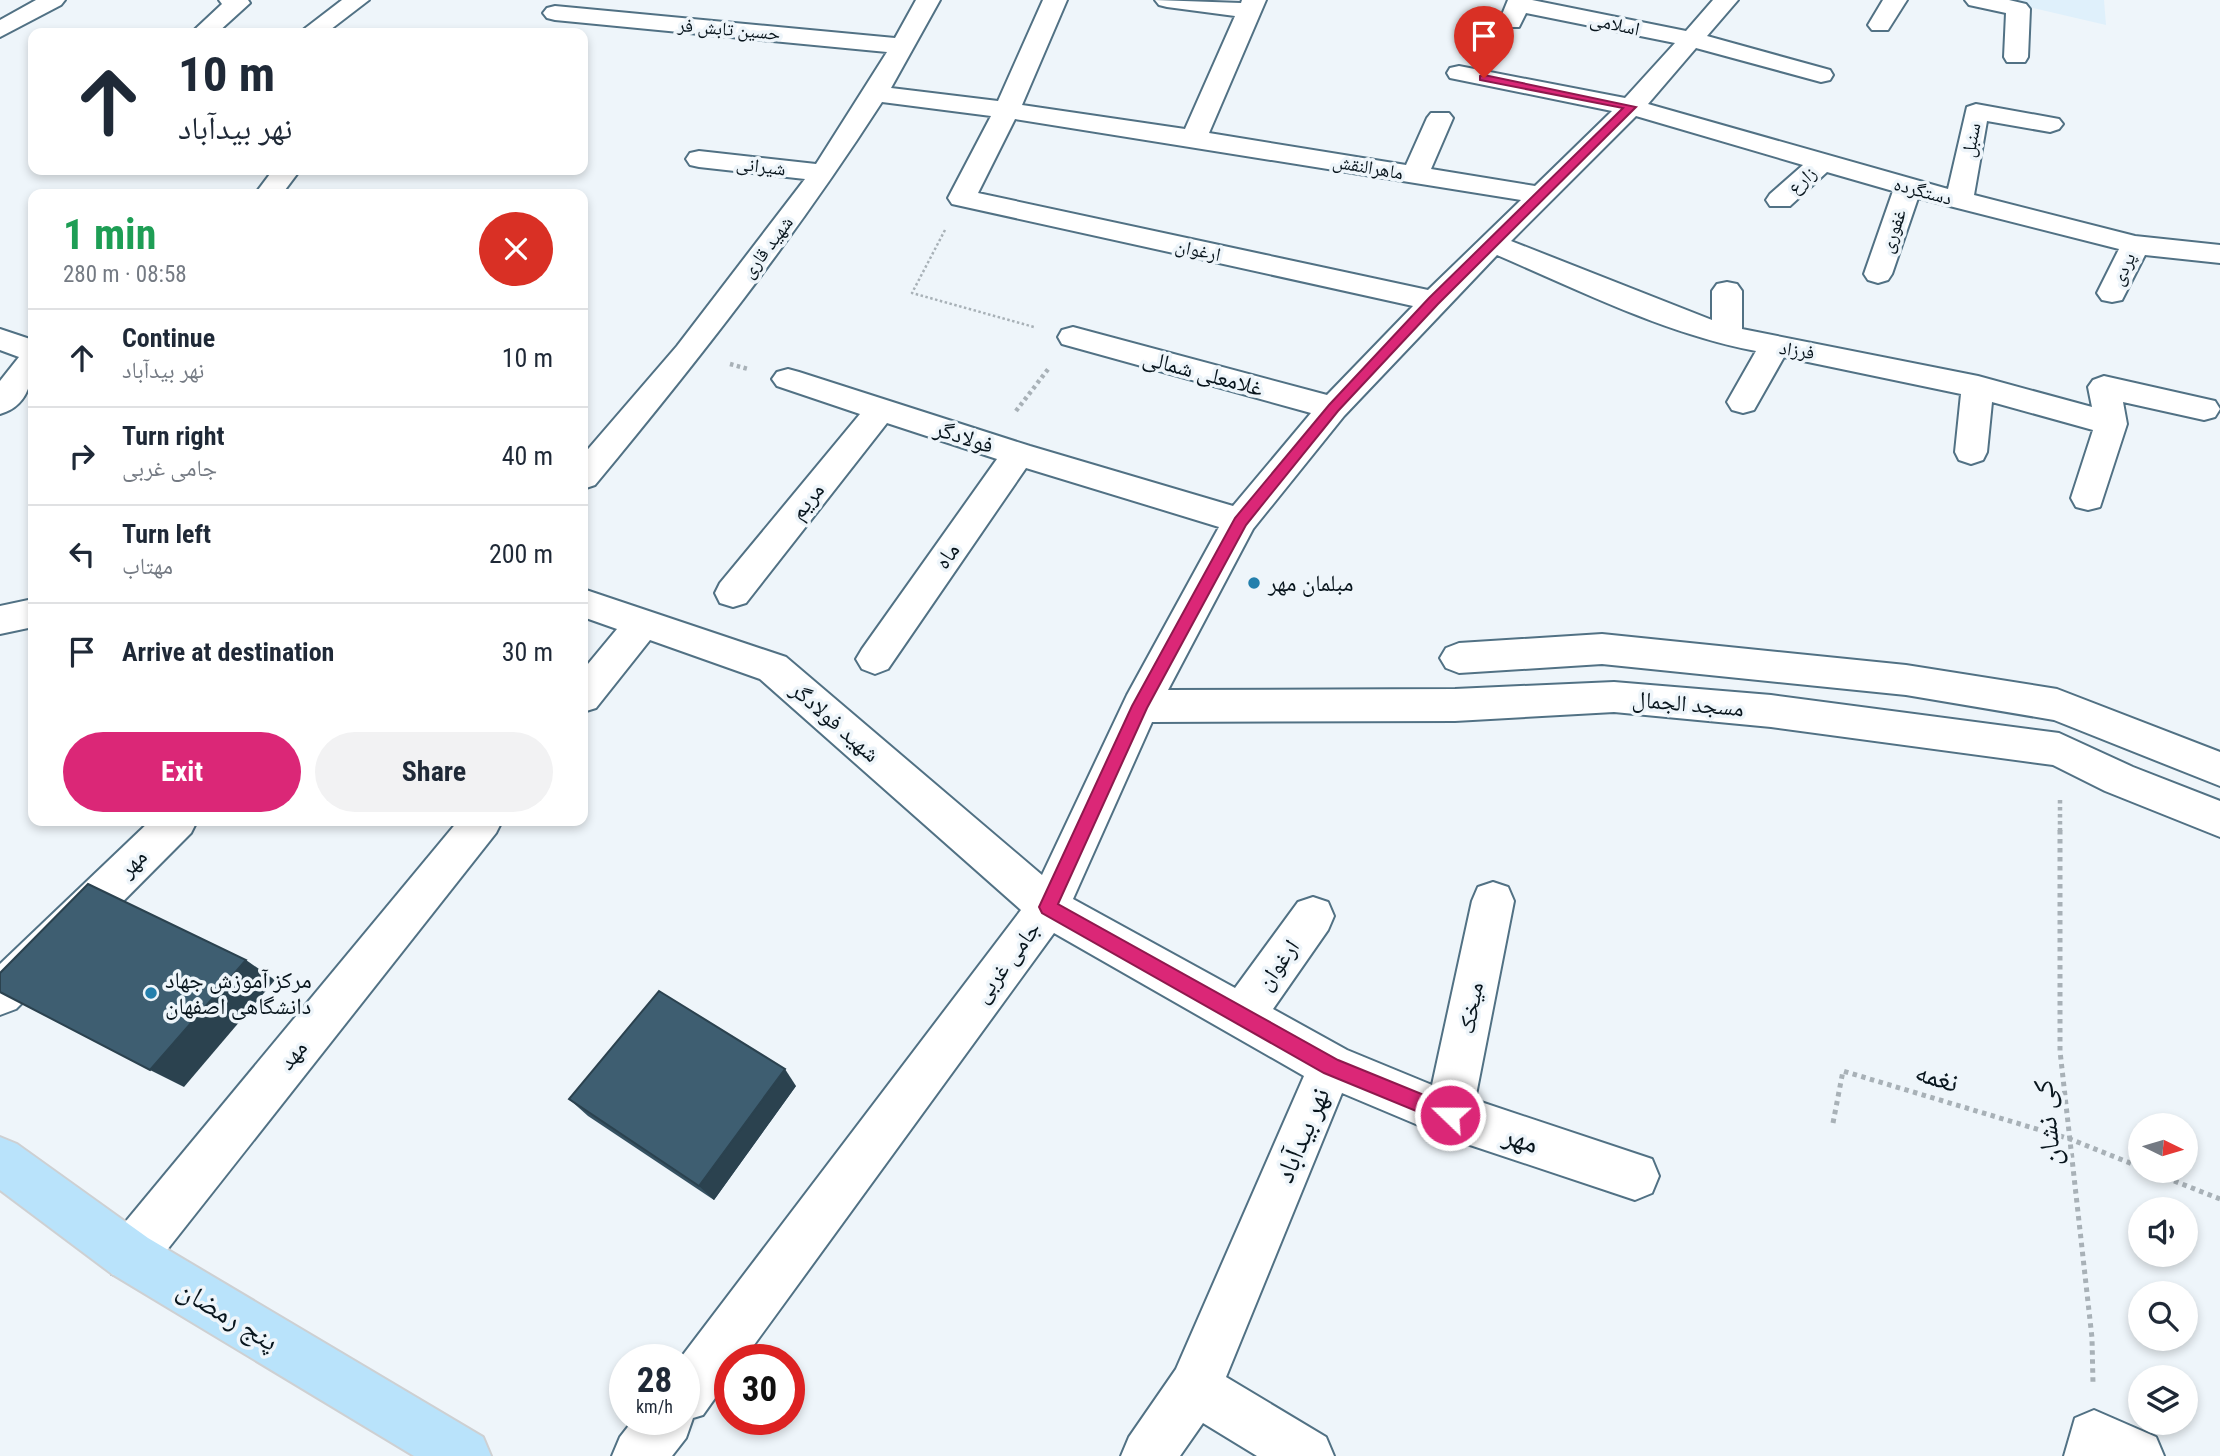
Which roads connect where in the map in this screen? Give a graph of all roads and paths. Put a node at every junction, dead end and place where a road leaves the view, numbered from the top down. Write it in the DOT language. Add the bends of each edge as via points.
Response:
graph roads {
  1 [pos="53,0"];
  2 [pos="230,0"];
  3 [pos="357,0"];
  4 [pos="928,0"];
  5 [pos="1055,0"];
  6 [pos="1167,0"];
  7 [pos="1726,0"];
  8 [pos="1895,0"];
  9 [pos="1978,0"];
  10 [pos="1252,5"];
  11 [pos="555,13"];
  12 [pos="1511,22"];
  13 [pos="1880,24"];
  14 [pos="209,28"];
  15 [pos="318,28"];
  16 [pos="0,30"];
  17 [pos="1690,39"];
  18 [pos="902,46"];
  19 [pos="2016,57"];
  20 [pos="1459,74"];
  21 [pos="1821,75"];
  22 [pos="875,94"];
  23 [pos="1631,107"];
  24 [pos="1008,108"];
  25 [pos="1440,118"];
  26 [pos="2050,124"];
  27 [pos="1195,136"];
  28 [pos="699,159"];
  29 [pos="1824,161"];
  30 [pos="822,173"];
  31 [pos="283,175"];
  32 [pos="1415,175"];
  33 [pos="1908,187"];
  34 [pos="272,189"];
  35 [pos="1541,195"];
  36 [pos="962,198"];
  37 [pos="1780,200"];
  38 [pos="1959,201"];
  39 [pos="1492,243"];
  40 [pos="2134,245"];
  41 [pos="2220,254"];
  42 [pos="1878,274"];
  43 [pos="1727,291"];
  44 [pos="2112,293"];
  45 [pos="1434,301"];
  46 [pos="1727,335"];
  47 [pos="1073,337"];
  48 [pos="0,339"];
  49 [pos="1774,346"];
  50 [pos="28,349"];
  51 [pos="688,353"];
  52 [pos="28,367"];
  53 [pos="788,379"];
  54 [pos="1978,387"];
  55 [pos="1743,402"];
  56 [pos="0,403"];
  57 [pos="1333,408"];
  58 [pos="881,409"];
  59 [pos="2204,409"];
  60 [pos="2111,424"];
  61 [pos="1003,449"];
  62 [pos="1971,452"];
  63 [pos="588,471"];
  64 [pos="2088,498"];
  65 [pos="1240,522"];
  66 [pos="733,593"];
  67 [pos="588,605"];
  68 [pos="641,625"];
  69 [pos="1459,658"];
  70 [pos="875,659"];
  71 [pos="588,691"];
  72 [pos="1140,706"];
  73 [pos="2220,769"];
  74 [pos="2060,804"];
  75 [pos="2220,819"];
  76 [pos="172,826"];
  77 [pos="478,826"];
  78 [pos="1493,901"];
  79 [pos="1048,907"];
  80 [pos="1312,916"];
  81 [pos="0,995"];
  82 [pos="1243,1014"];
  83 [pos="1331,1066"];
  84 [pos="1450,1115"];
  85 [pos="1833,1123"];
  86 [pos="2070,1139"];
  87 [pos="0,1161"];
  88 [pos="2128,1162"];
  89 [pos="1635,1176"];
  90 [pos="2179,1183"];
  91 [pos="2220,1199"];
  92 [pos="130,1256"];
  93 [pos="700,1375"];
  94 [pos="1195,1388"];
  95 [pos="655,1435"];
  96 [pos="2107,1450"];
  97 [pos="464,1456"];
  98 [pos="639,1456"];
  99 [pos="1148,1456"];
  100 [pos="1307,1456"];
  1 -- 16 [label="street"];
  2 -- 14 [label="street" via="238,3"];
  3 -- 15 [label="street"];
  4 -- 18 [label="street, شهید قاری"];
  5 -- 24 [label="street"];
  6 -- 10 [label="street"];
  7 -- 17 [label="street, جامی غربی"];
  8 -- 13 [label="street"];
  9 -- 19 [label="street" via="2018,9"];
  10 -- 27 [label="street"];
  11 -- 18 [label="street, حسین تابش فر"];
  12 -- 17 [label="street, اسلامی" via="1517,4"];
  17 -- 21 [label="street"];
  17 -- 23 [label="street, جامی غربی"];
  18 -- 22 [label="street, شهید قاری"];
  20 -- 23 [label="street, دستگرده"];
  22 -- 24 [label="street, ماهرالنقش"];
  22 -- 30 [label="street, شهید قاری"];
  23 -- 29 [label="street, دستگرده"];
  23 -- 35 [label="street, جامی غربی"];
  24 -- 27 [label="street, ماهرالنقش"];
  24 -- 36 [label="street"];
  25 -- 32 [label="street"];
  26 -- 38 [label="street, سنبل" via="1976,112"];
  27 -- 32 [label="street, ماهرالنقش"];
  28 -- 30 [label="street, شیرانی"];
  29 -- 33 [label="street, دستگرده"];
  29 -- 37 [label="street, زارع"];
  30 -- 51 [label="street, شهید قاری"];
  31 -- 34 [label="street"];
  32 -- 35 [label="street, ماهرالنقش"];
  33 -- 38 [label="street, دستگرده"];
  33 -- 42 [label="street, غفوری"];
  35 -- 39 [label="street, جامی غربی"];
  36 -- 45 [label="street, ارغوان"];
  36 -- 47 [label="path" via="912,293"];
  38 -- 40 [label="street, دستگرده"];
  39 -- 45 [label="street, جامی غربی"];
  39 -- 46 [label="street, فرزاد"];
  40 -- 41 [label="street, دستگرده"];
  40 -- 44 [label="street, پردی"];
  43 -- 46 [label="street"];
  45 -- 57 [label="street, جامی غربی"];
  46 -- 49 [label="street, فرزاد"];
  47 -- 57 [label="street, غلامعلی شمالی"];
  47 -- 61 [label="path"];
  48 -- 50 [label="street"];
  49 -- 54 [label="street, فرزاد"];
  49 -- 55 [label="street"];
  51 -- 53 [label="path"];
  51 -- 63 [label="street, شهید قاری"];
  52 -- 56 [label="street"];
  53 -- 58 [label="street, فولادگر"];
  54 -- 60 [label="street, فرزاد"];
  54 -- 62 [label="street"];
  57 -- 65 [label="street, جامی غربی"];
  58 -- 61 [label="street, فولادگر"];
  58 -- 66 [label="street, مریم"];
  59 -- 60 [label="street" via="2104,387"];
  60 -- 64 [label="street"];
  61 -- 65 [label="street, فولادگر"];
  61 -- 70 [label="street, ماه"];
  65 -- 72 [label="street, جامی غربی"];
  67 -- 68 [label="street, شهید فولادگر"];
  68 -- 71 [label="street"];
  68 -- 79 [label="street, شهید فولادگر" via="773,668"];
  69 -- 73 [label="street, مسجد الجمال" via="1602,649 1906,680 2057,705"];
  72 -- 75 [label="street, مسجد الجمال" via="1455,705 1614,697 1771,711 2059,749 2119,779"];
  72 -- 79 [label="street, جامی غربی"];
  74 -- 86 [label="path, کی نشان" via="2060,1051"];
  76 -- 81 [label="street, مهر"];
  77 -- 92 [label="street, مهد"];
  78 -- 84 [label="street, میخک"];
  79 -- 82 [label="street, نهر بیدآباد"];
  79 -- 93 [label="street, جامی غربی"];
  80 -- 82 [label="street, ارغوان"];
  82 -- 83 [label="street, نهر بیدآباد"];
  83 -- 84 [label="street, مهر"];
  83 -- 94 [label="street, نهر بیدآباد"];
  84 -- 89 [label="street, مهر"];
  85 -- 86 [label="path, نغمه" via="1843,1071"];
  86 -- 88 [label="path"];
  86 -- 96 [label="path, کی نشان"];
  87 -- 92 [label="main road, پنج رمضان"];
  90 -- 91 [label="path"];
  92 -- 97 [label="main road, پنج رمضان"];
  94 -- 99 [label="street, نهر بیدآباد"];
  94 -- 100 [label="street"];
  95 -- 98 [label="street"];
}
